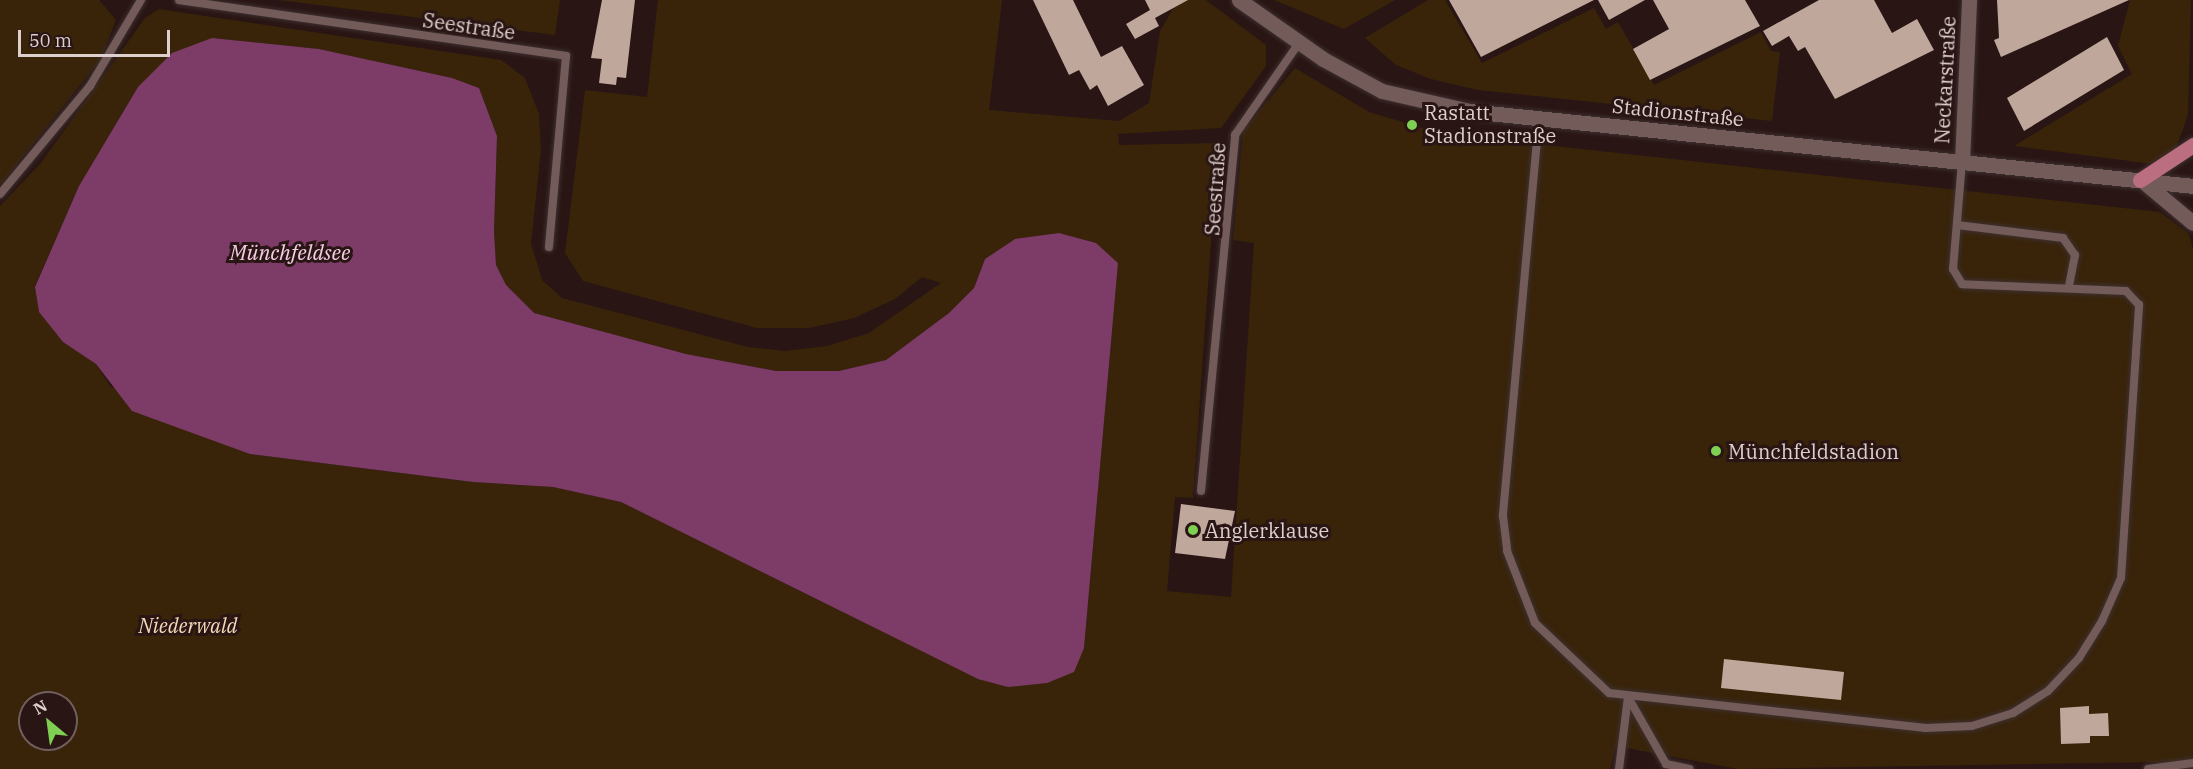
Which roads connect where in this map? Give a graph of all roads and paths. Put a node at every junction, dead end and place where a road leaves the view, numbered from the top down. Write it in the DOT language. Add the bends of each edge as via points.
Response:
graph roads {
  1 [pos="141,0"];
  2 [pos="178,0"];
  3 [pos="1239,0"];
  4 [pos="1969,0"];
  5 [pos="1299,43"];
  6 [pos="1539,118"];
  7 [pos="2193,145"];
  8 [pos="1962,162"];
  9 [pos="2140,180"];
  10 [pos="2193,186"];
  11 [pos="0,195"];
  12 [pos="2193,223"];
  13 [pos="1957,225"];
  14 [pos="549,247"];
  15 [pos="2069,285"];
  16 [pos="1201,491"];
  17 [pos="1628,697"];
  18 [pos="2193,763"];
  19 [pos="1619,769"];
  20 [pos="1689,769"];
  21 [pos="2148,769"];
  1 -- 11 [label="lane" via="90,86"];
  2 -- 14 [label="lane, Seestraße" via="566,56"];
  3 -- 5 [label="street, Stadionstraße"];
  4 -- 8 [label="street, Neckarstraße"];
  5 -- 6 [label="street, Stadionstraße" via="1406,99"];
  5 -- 16 [label="lane, Seestraße" via="1235,135"];
  6 -- 8 [label="street, Stadionstraße"];
  6 -- 17 [label="lane" via="1503,516 1507,551 1535,623 1609,693"];
  7 -- 9 [label="main road"];
  8 -- 9 [label="street, Stadionstraße"];
  8 -- 13 [label="lane"];
  9 -- 10 [label="street, Stadionstraße"];
  9 -- 12 [label="street"];
  13 -- 15 [label="lane" via="2063,238 2075,255"];
  13 -- 15 [label="lane" via="1953,269 1962,284 2052,291"];
  15 -- 17 [label="lane" via="2126,291 2139,305 2121,578 2079,658 2048,691 2013,713 1972,726 1926,728"];
  17 -- 19 [label="lane"];
  17 -- 20 [label="lane" via="1666,764"];
  18 -- 21 [label="lane"];
}
